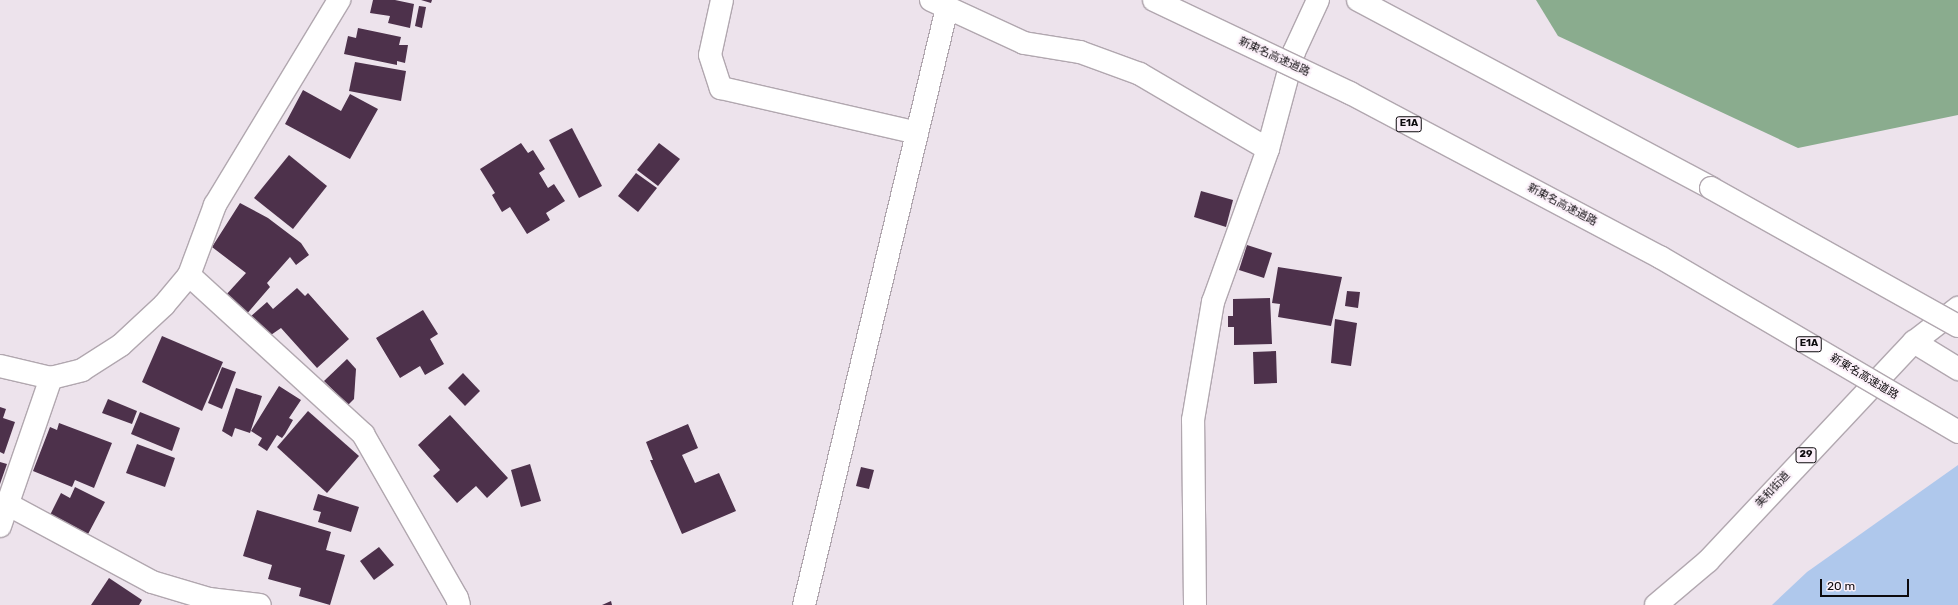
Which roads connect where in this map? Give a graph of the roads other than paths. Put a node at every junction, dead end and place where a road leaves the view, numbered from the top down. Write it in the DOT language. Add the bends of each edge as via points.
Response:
graph roads {
  1 [pos="339,0"];
  2 [pos="722,0"];
  3 [pos="1154,0"];
  4 [pos="1318,0"];
  5 [pos="1358,0"];
  6 [pos="939,4"];
  7 [pos="917,133"];
  8 [pos="1268,149"];
  9 [pos="189,275"];
  10 [pos="1958,308"];
  11 [pos="1958,326"];
  12 [pos="1914,342"];
  13 [pos="0,366"];
  14 [pos="1958,369"];
  15 [pos="50,378"];
  16 [pos="1958,432"];
  17 [pos="9,506"];
  18 [pos="0,526"];
  19 [pos="260,605"];
  20 [pos="459,605"];
  21 [pos="804,605"];
  22 [pos="1195,605"];
  23 [pos="1656,605"];
  1 -- 9 [label="main road" via="215,205"];
  2 -- 7 [label="main road" via="710,55 721,88"];
  3 -- 16 [label="main road, 新東名高速道路 / E1A, bridge" via="1350,93 1660,257"];
  4 -- 8 [label="main road" via="1294,52"];
  5 -- 11 [label="main road, bridge" via="1711,188"];
  6 -- 7 [label="main road"];
  6 -- 8 [label="main road" via="1024,43 1080,52 1140,74"];
  7 -- 21 [label="main road"];
  8 -- 22 [label="main road" via="1213,302 1193,420"];
  9 -- 15 [label="main road" via="164,305 121,345 82,370"];
  9 -- 20 [label="main road" via="363,434"];
  10 -- 12 [label="main road, 美和街道 / 29"];
  12 -- 14 [label="main road"];
  12 -- 23 [label="main road, 美和街道 / 29" via="1708,561"];
  13 -- 15 [label="main road"];
  15 -- 17 [label="main road"];
  17 -- 18 [label="main road"];
  17 -- 19 [label="main road" via="152,582 209,599"];
}
